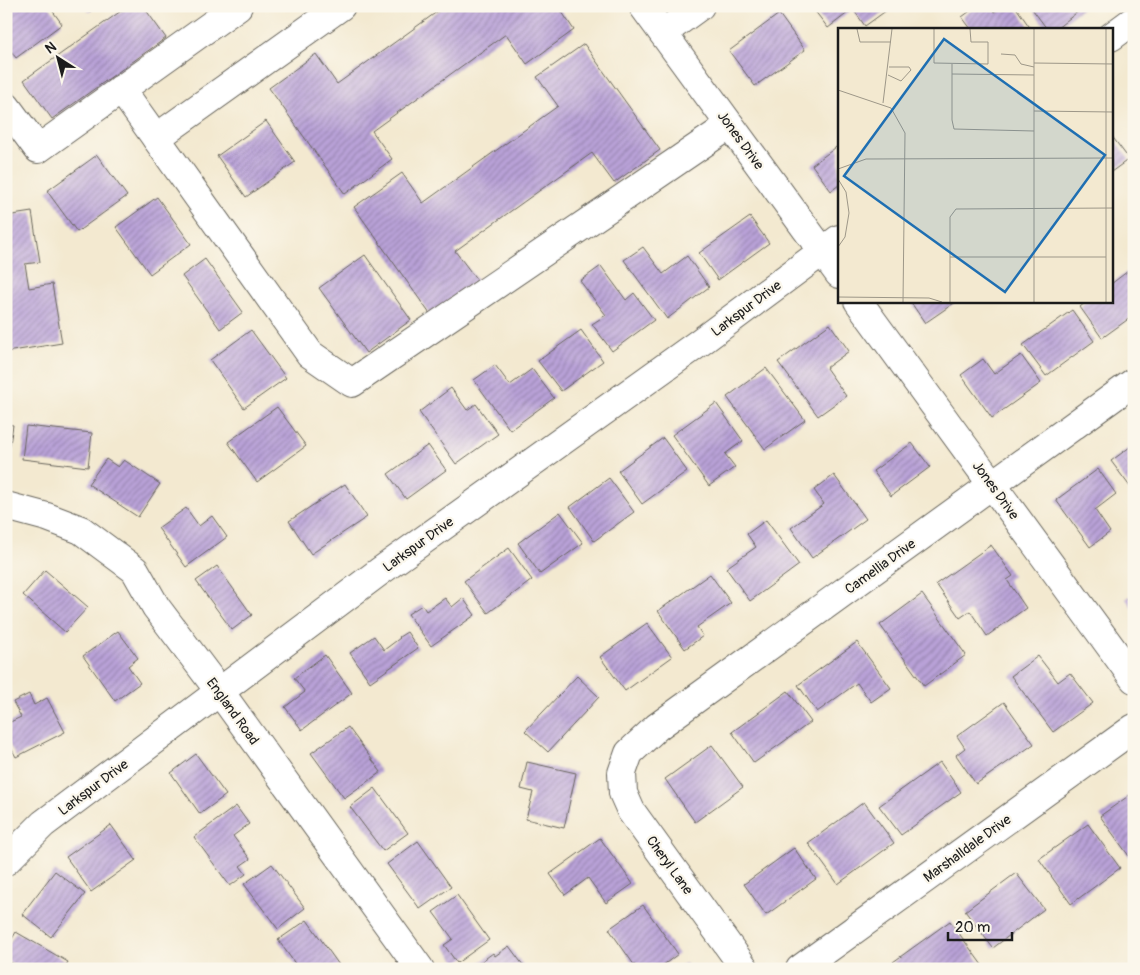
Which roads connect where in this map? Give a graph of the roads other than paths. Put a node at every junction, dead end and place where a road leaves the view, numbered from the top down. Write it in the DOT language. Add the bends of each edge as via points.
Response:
graph roads {
  1 [pos="238,6"];
  2 [pos="341,6"];
  3 [pos="644,6"];
  4 [pos="700,6"];
  5 [pos="1134,20"];
  6 [pos="663,33"];
  7 [pos="1112,36"];
  8 [pos="121,89"];
  9 [pos="6,106"];
  10 [pos="730,125"];
  11 [pos="156,138"];
  12 [pos="830,245"];
  13 [pos="838,271"];
  14 [pos="859,302"];
  15 [pos="1134,382"];
  16 [pos="992,484"];
  17 [pos="6,506"];
  18 [pos="1134,678"];
  19 [pos="220,692"];
  20 [pos="1134,728"];
  21 [pos="628,753"];
  22 [pos="6,861"];
  23 [pos="420,969"];
  24 [pos="745,969"];
  25 [pos="800,969"];
  1 -- 8 [label="street"];
  2 -- 11 [label="street"];
  3 -- 6 [label="street, Jones Drive"];
  4 -- 6 [label="street"];
  5 -- 7 [label="street"];
  6 -- 10 [label="street, Jones Drive"];
  8 -- 9 [label="street" via="38,149"];
  8 -- 11 [label="street"];
  10 -- 11 [label="street" via="352,383 310,354"];
  10 -- 12 [label="street, Jones Drive"];
  12 -- 13 [label="street, Jones Drive"];
  12 -- 19 [label="street, Larkspur Drive" via="379,572"];
  14 -- 16 [label="street, Jones Drive"];
  15 -- 16 [label="street, Camellia Drive"];
  16 -- 18 [label="street, Jones Drive"];
  16 -- 21 [label="street, Camellia Drive" via="657,727"];
  17 -- 19 [label="street, England Road" via="81,530 135,570 156,607"];
  19 -- 22 [label="street, Larkspur Drive" via="43,824"];
  19 -- 23 [label="street, England Road"];
  20 -- 25 [label="street, Marshalldale Drive"];
  21 -- 24 [label="street, Cheryl Lane" via="622,773 623,793 631,811"];
}
